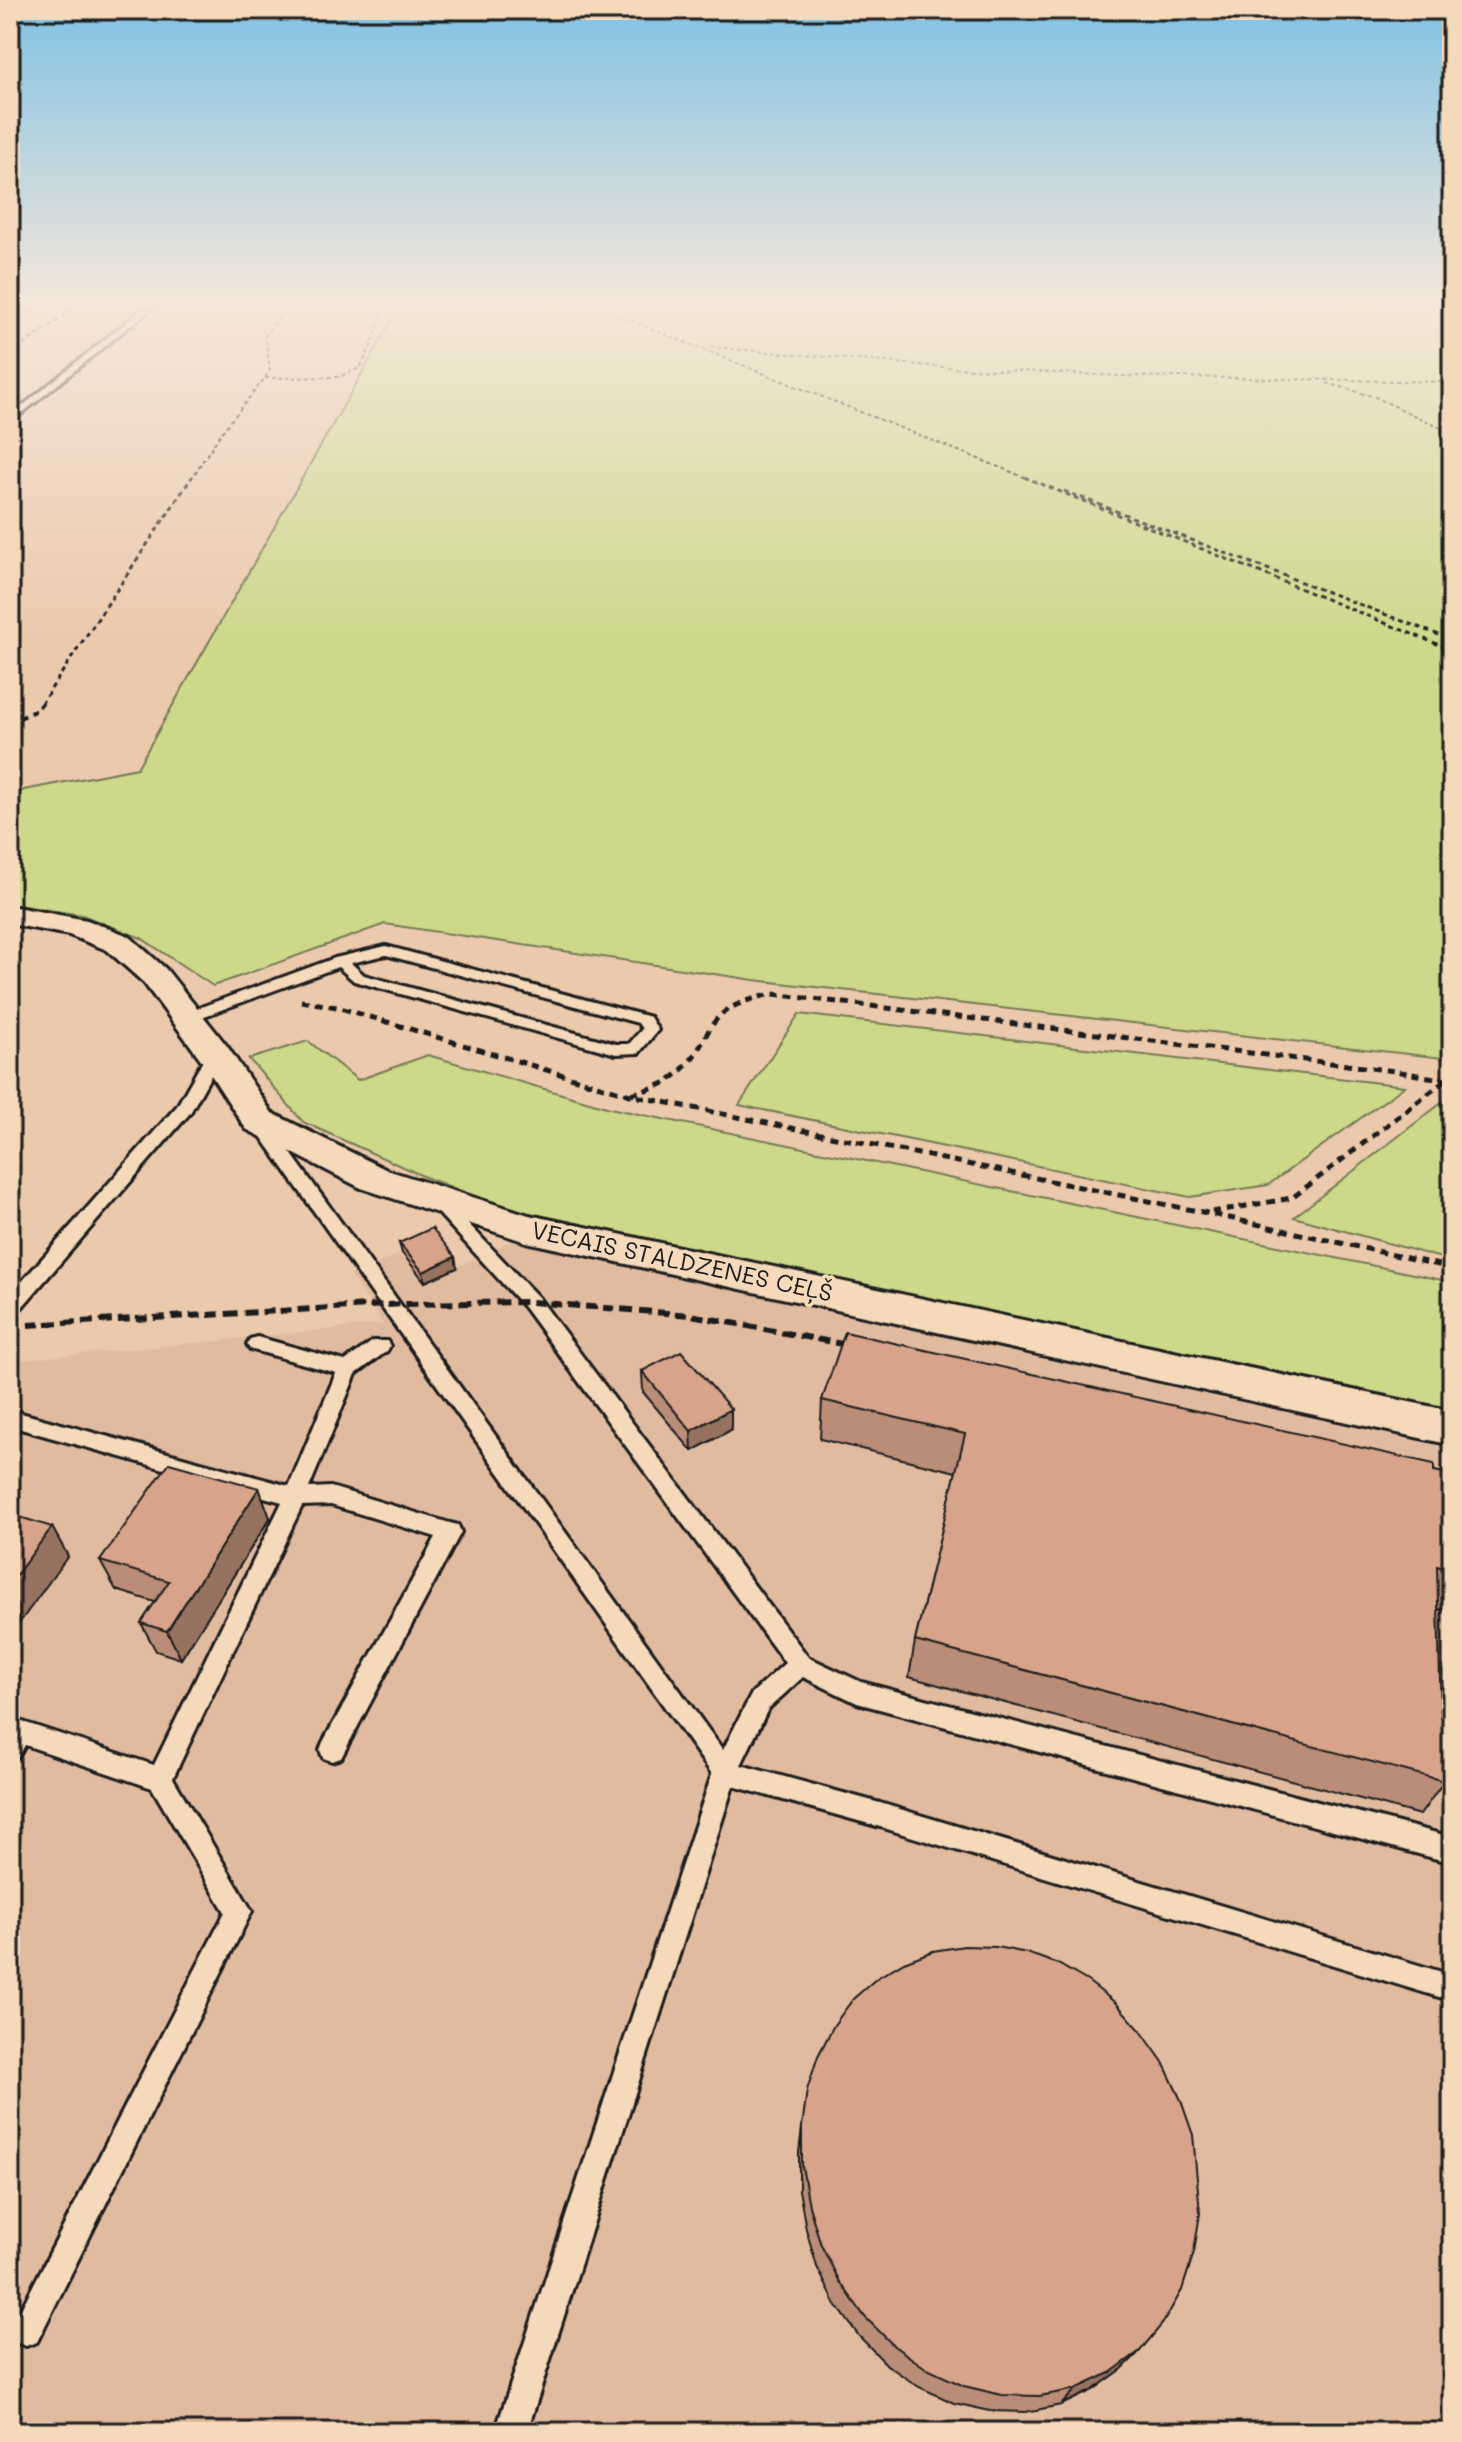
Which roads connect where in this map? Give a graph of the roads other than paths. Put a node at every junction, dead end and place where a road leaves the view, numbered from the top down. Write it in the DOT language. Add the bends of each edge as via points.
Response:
graph roads {
  1 [pos="10,915"];
  2 [pos="340,961"];
  3 [pos="185,1018"];
  4 [pos="215,1054"];
  5 [pos="259,1121"];
  6 [pos="438,1202"];
  7 [pos="10,1308"];
  8 [pos="257,1344"];
  9 [pos="380,1346"];
  10 [pos="348,1369"];
  11 [pos="10,1418"];
  12 [pos="1452,1428"];
  13 [pos="295,1497"];
  14 [pos="800,1664"];
  15 [pos="10,1748"];
  16 [pos="332,1750"];
  17 [pos="725,1772"];
  18 [pos="160,1779"];
  19 [pos="1452,1850"];
  20 [pos="1452,1988"];
  21 [pos="10,2325"];
  22 [pos="511,2432"];
  1 -- 3 [label="street, VECAIS STALDZENES CEĻŠ" via="76,927 118,943 155,976"];
  2 -- 2 [label="lane" via="386,950 644,1020 650,1030 633,1049 616,1049 359,978"];
  2 -- 3 [label="lane"];
  3 -- 4 [label="street, VECAIS STALDZENES CEĻŠ"];
  4 -- 5 [label="street, VECAIS STALDZENES CEĻŠ"];
  4 -- 7 [label="lane" via="184,1109"];
  5 -- 6 [label="street, VECAIS STALDZENES CEĻŠ" via="374,1179"];
  5 -- 17 [label="lane"];
  6 -- 12 [label="street, VECAIS STALDZENES CEĻŠ" via="526,1228"];
  6 -- 14 [label="lane" via="531,1302"];
  8 -- 10 [label="lane"];
  9 -- 10 [label="lane"];
  10 -- 13 [label="lane"];
  11 -- 13 [label="lane"];
  13 -- 16 [label="lane" via="331,1496 450,1532"];
  13 -- 18 [label="lane"];
  14 -- 17 [label="lane" via="760,1701"];
  14 -- 19 [label="lane" via="857,1692"];
  15 -- 18 [label="lane" via="20,1732"];
  17 -- 20 [label="lane"];
  17 -- 22 [label="lane"];
  18 -- 21 [label="lane" via="239,1911 26,2331"];
}
